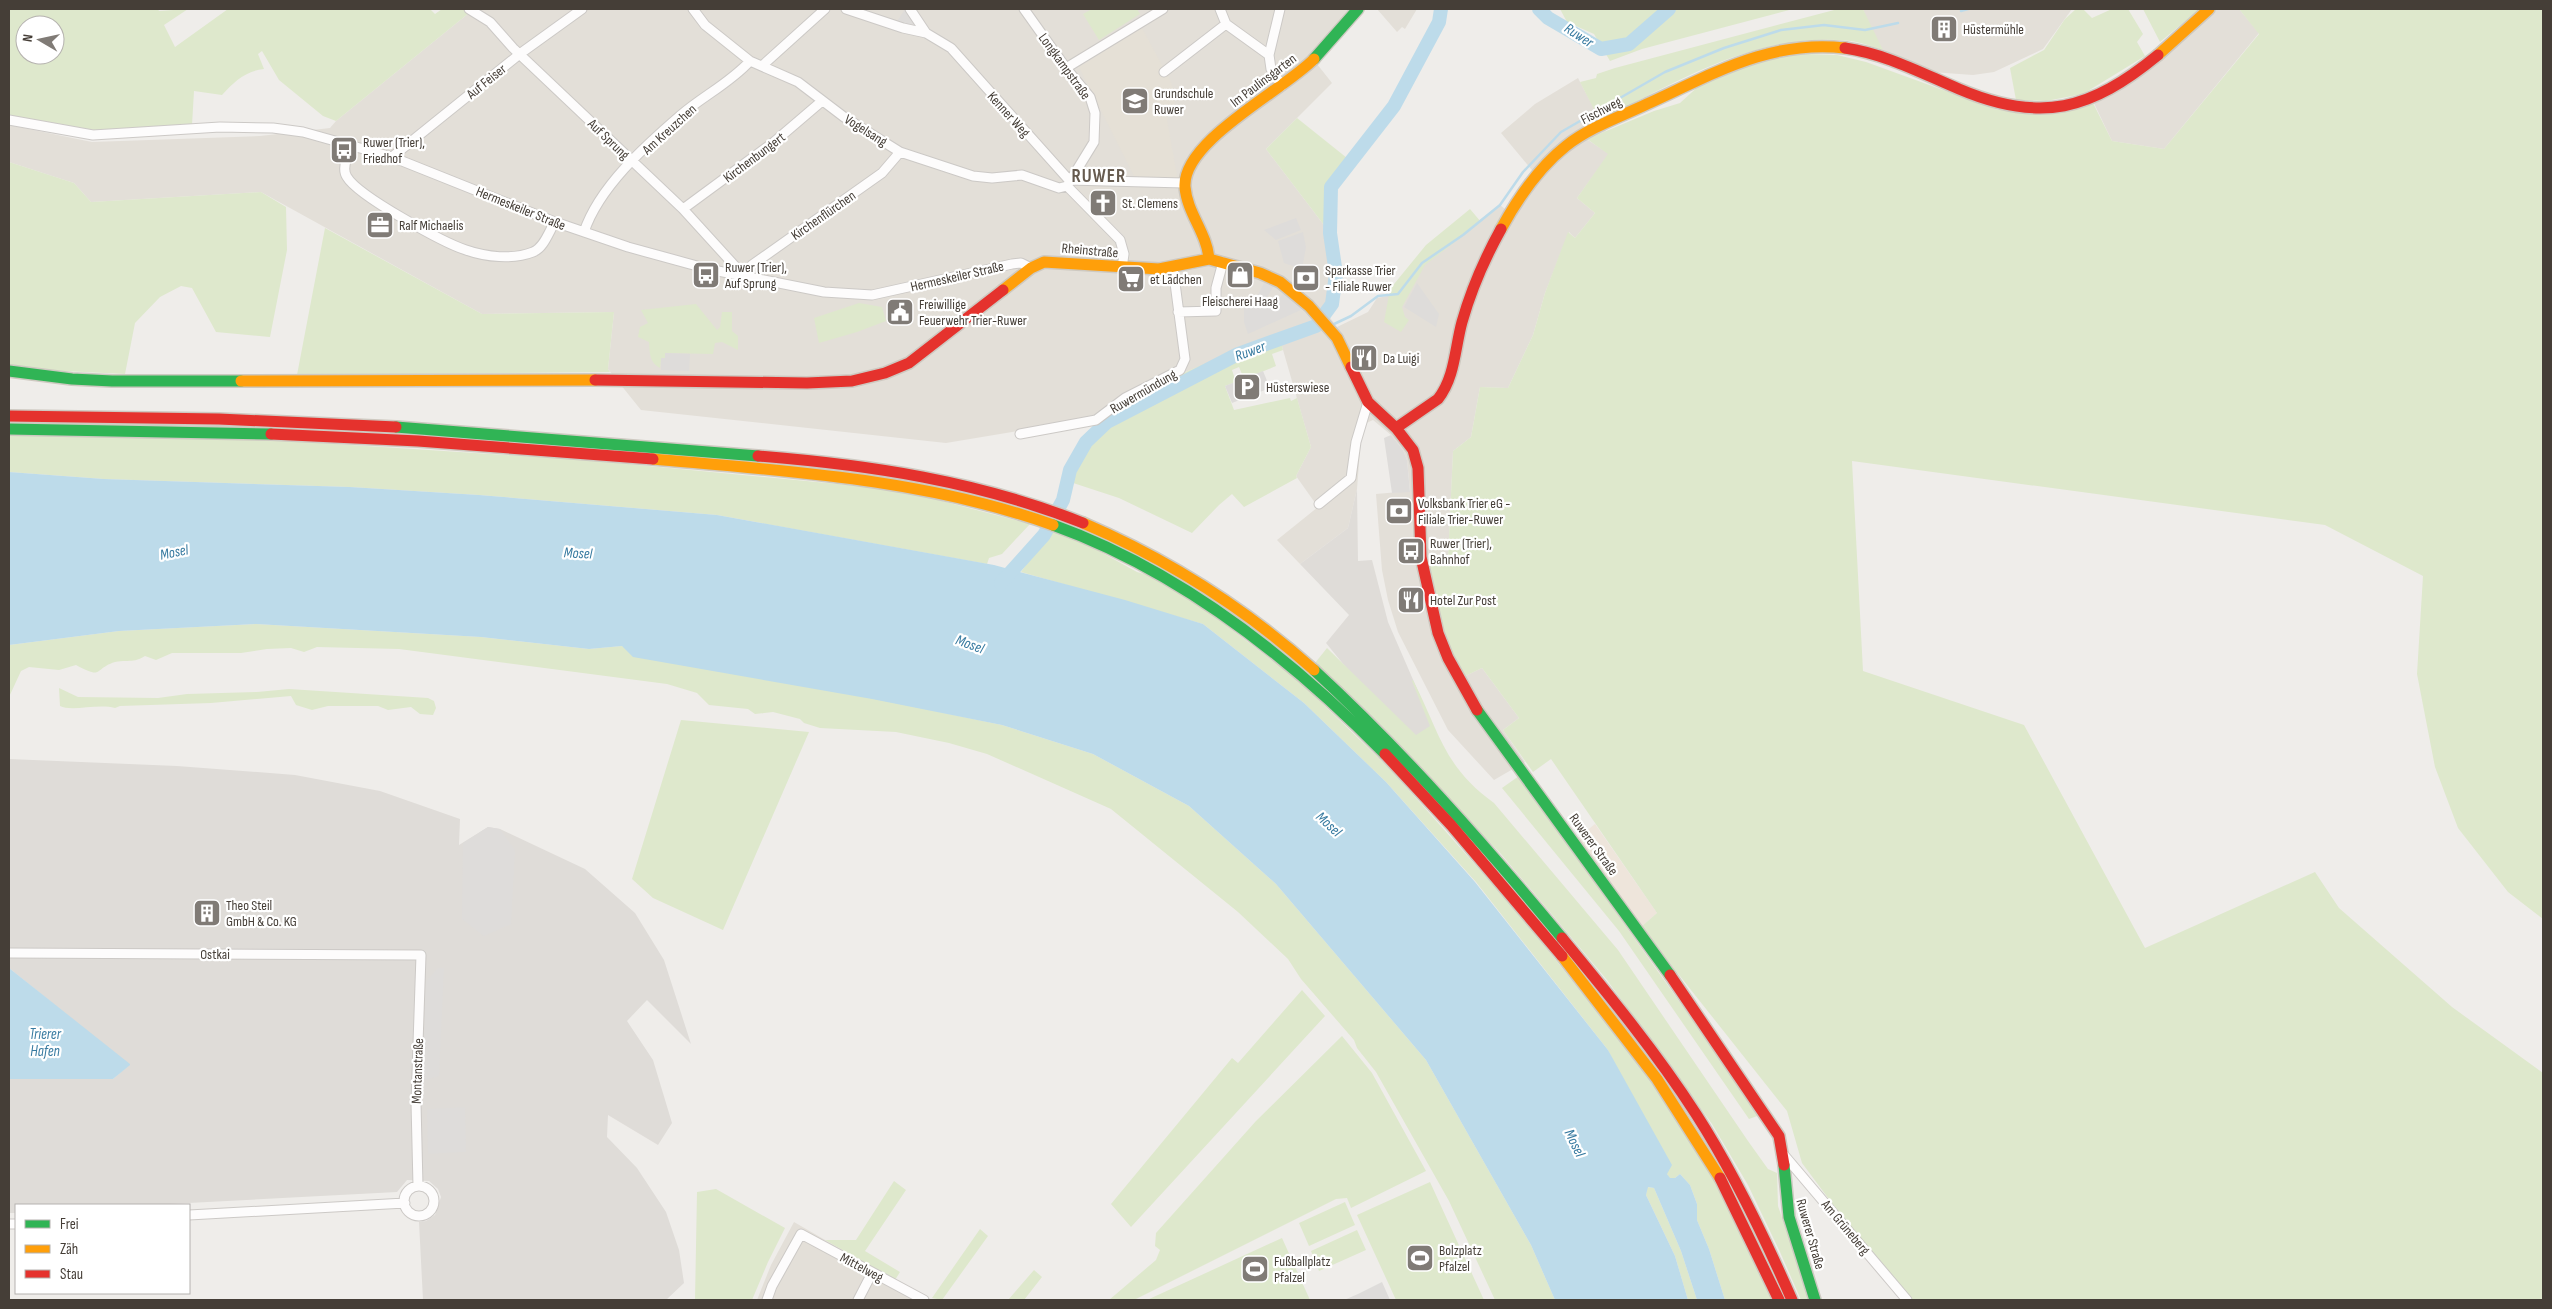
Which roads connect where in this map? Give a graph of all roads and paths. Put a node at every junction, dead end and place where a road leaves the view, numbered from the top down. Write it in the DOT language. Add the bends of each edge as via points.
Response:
graph roads {
  1 [pos="469,9"];
  2 [pos="582,9"];
  3 [pos="693,9"];
  4 [pos="825,9"];
  5 [pos="846,9"];
  6 [pos="910,9"];
  7 [pos="1024,9"];
  8 [pos="1164,9"];
  9 [pos="1220,9"];
  10 [pos="1280,9"];
  11 [pos="1358,9"];
  12 [pos="2209,9"];
  13 [pos="1226,24"];
  14 [pos="926,33"];
  15 [pos="520,53"];
  16 [pos="1269,55"];
  17 [pos="750,61"];
  18 [pos="763,64"];
  19 [pos="1066,68"];
  20 [pos="1164,72"];
  21 [pos="1282,86"];
  22 [pos="822,101"];
  23 [pos="9,120"];
  24 [pos="353,145"];
  25 [pos="900,152"];
  26 [pos="392,156"];
  27 [pos="632,162"];
  28 [pos="1068,183"];
  29 [pos="1184,183"];
  30 [pos="683,209"];
  31 [pos="555,222"];
  32 [pos="584,232"];
  33 [pos="1209,259"];
  34 [pos="1223,262"];
  35 [pos="1032,268"];
  36 [pos="1122,268"];
  37 [pos="1173,268"];
  38 [pos="744,276"];
  39 [pos="1296,294"];
  40 [pos="1178,312"];
  41 [pos="9,371"];
  42 [pos="1368,402"];
  43 [pos="9,416"];
  44 [pos="1396,428"];
  45 [pos="9,429"];
  46 [pos="1020,434"];
  47 [pos="1319,504"];
  48 [pos="9,953"];
  49 [pos="421,955"];
  50 [pos="1784,1155"];
  51 [pos="418,1186"];
  52 [pos="405,1203"];
  53 [pos="190,1215"];
  54 [pos="872,1273"];
  55 [pos="767,1300"];
  56 [pos="858,1300"];
  57 [pos="924,1300"];
  58 [pos="1779,1300"];
  59 [pos="1792,1300"];
  60 [pos="1815,1300"];
  61 [pos="1907,1300"];
  1 -- 15 [label="street, Auf Sprung" via="490,22"];
  2 -- 15 [label="street, Auf Feiser"];
  3 -- 17 [label="street, Vogelsang" via="705,25"];
  4 -- 18 [label="street"];
  5 -- 14 [label="street, Kenner Weg"];
  6 -- 14 [label="street"];
  7 -- 19 [label="street, Longkampstraße"];
  8 -- 19 [label="street"];
  9 -- 13 [label="street"];
  10 -- 16 [label="street"];
  11 -- 21 [label="main road, Im Paulinsgarten" via="1326,47"];
  12 -- 44 [label="main road, Fischweg" via="2145,66 2084,102 2062,107 2018,109 1970,95 1913,69 1861,51 1834,47 1788,48 1755,56 1711,73 1612,120 1568,144 1536,175 1496,238 1464,313 1443,393"];
  13 -- 16 [label="street"];
  13 -- 20 [label="street"];
  14 -- 28 [label="street, Kenner Weg" via="952,48"];
  15 -- 26 [label="street, Auf Feiser"];
  15 -- 27 [label="street, Auf Sprung"];
  16 -- 21 [label="street" via="1271,69"];
  17 -- 18 [label="street, Vogelsang"];
  17 -- 27 [label="street, Am Kreuzchen" via="681,115"];
  18 -- 22 [label="street, Vogelsang" via="798,82"];
  19 -- 28 [label="street, Longkampstraße" via="1090,98 1096,124 1094,142"];
  21 -- 29 [label="main road, Im Paulinsgarten" via="1202,148 1188,169"];
  22 -- 25 [label="street, Vogelsang"];
  22 -- 30 [label="street, Kirchenbungert" via="774,142"];
  23 -- 24 [label="street, Hermeskeiler Straße" via="93,135 220,127 273,128 304,132"];
  24 -- 26 [label="street, Hermeskeiler Straße"];
  24 -- 31 [label="street" via="345,168 346,177 352,184 388,210 466,250 501,256 535,252"];
  25 -- 28 [label="street, Vogelsang" via="973,176 1022,175 1059,188"];
  25 -- 38 [label="street, Kirchenflürchen" via="882,174 752,266"];
  26 -- 31 [label="street, Hermeskeiler Straße"];
  27 -- 30 [label="street, Auf Sprung"];
  27 -- 32 [label="street, Am Kreuzchen" via="600,198"];
  28 -- 29 [label="street, Vogelsang"];
  28 -- 36 [label="street, Kenner Weg" via="1120,240 1124,254"];
  29 -- 33 [label="main road" via="1208,244"];
  30 -- 38 [label="street, Auf Sprung"];
  31 -- 32 [label="street, Hermeskeiler Straße"];
  32 -- 38 [label="street, Hermeskeiler Straße" via="628,247"];
  33 -- 34 [label="main road, Rheinstraße"];
  33 -- 37 [label="main road, Rheinstraße"];
  34 -- 39 [label="main road, Rheinstraße" via="1260,273"];
  34 -- 40 [label="street" via="1216,288 1216,311"];
  35 -- 36 [label="main road, Rheinstraße" via="1051,261"];
  35 -- 38 [label="street, Hermeskeiler Straße" via="1021,263 1012,264 872,295 824,292"];
  35 -- 41 [label="main road, Rheinstraße" via="908,364 885,374 837,383 669,380 112,381"];
  36 -- 37 [label="main road, Rheinstraße"];
  37 -- 40 [label="street, Ruwermündung"];
  39 -- 42 [label="main road, Ruwerer Straße" via="1336,338"];
  40 -- 46 [label="street, Ruwermündung" via="1185,359 1180,370 1125,398 1096,420"];
  42 -- 44 [label="main road, Ruwerer Straße"];
  42 -- 47 [label="street" via="1356,442 1351,478"];
  43 -- 59 [label="main road" via="347,424 829,464 948,481 1030,504 1088,525 1165,562 1216,595 1315,672 1395,745 1488,849 1647,1044 1684,1095 1734,1177"];
  44 -- 50 [label="main road, Ruwerer Straße" via="1410,444 1415,456 1424,577 1438,633 1462,685 1478,713 1672,978 1773,1126"];
  45 -- 58 [label="main road" via="176,430 353,437 744,466 900,484 1022,513 1079,534 1156,571 1263,644 1307,680 1380,748 1479,856 1587,987 1672,1102 1718,1176 1758,1251"];
  48 -- 49 [label="street, Ostkai"];
  49 -- 51 [label="street, Montanstraße" via="416,1103"];
  50 -- 60 [label="main road, Ruwerer Straße" via="1786,1206"];
  50 -- 61 [label="street, Am Grüneberg"];
  51 -- 52 [label="street" via="407,1194"];
  51 -- 52 [label="street" via="428,1189 433,1195 430,1211 417,1216"];
  52 -- 53 [label="street"];
  54 -- 55 [label="street, Mittelweg" via="801,1234"];
  54 -- 56 [label="street"];
  54 -- 57 [label="street, Mittelweg"];
}
